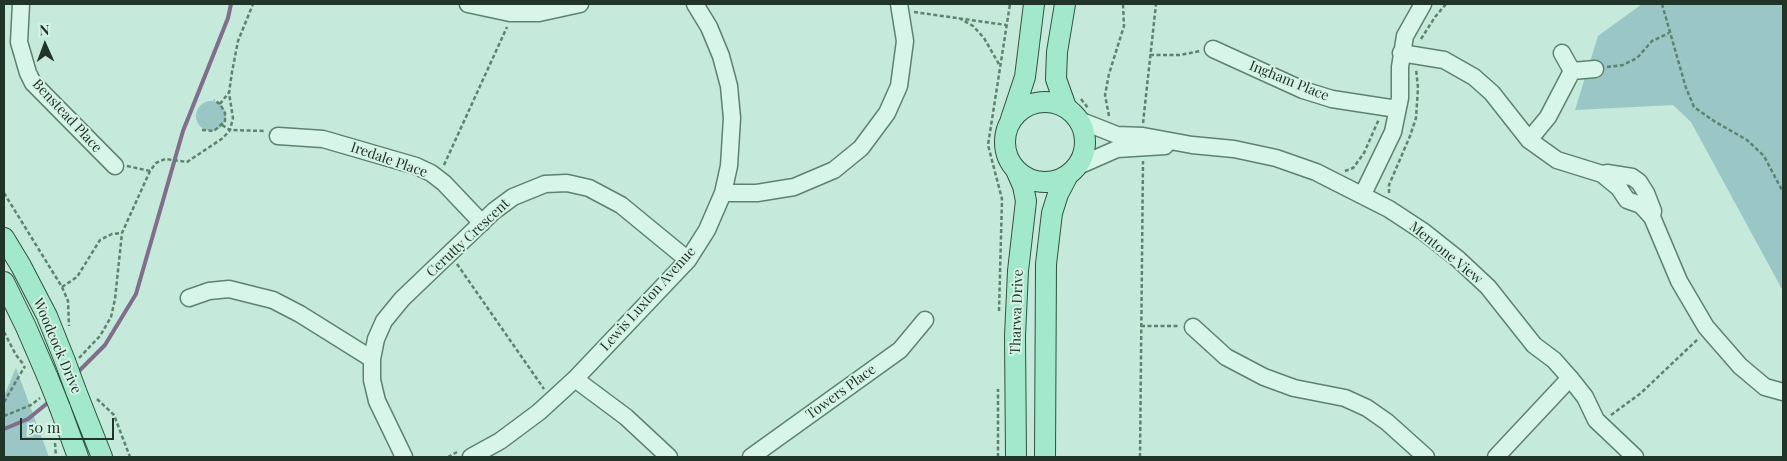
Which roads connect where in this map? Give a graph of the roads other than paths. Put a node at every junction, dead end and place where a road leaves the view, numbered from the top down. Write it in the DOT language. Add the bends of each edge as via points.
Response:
graph roads {
  1 [pos="21,4"];
  2 [pos="468,4"];
  3 [pos="580,4"];
  4 [pos="695,4"];
  5 [pos="1034,4"];
  6 [pos="1065,4"];
  7 [pos="1423,4"];
  8 [pos="901,8"];
  9 [pos="1213,49"];
  10 [pos="1562,53"];
  11 [pos="1408,54"];
  12 [pos="1596,69"];
  13 [pos="1572,71"];
  14 [pos="1391,108"];
  15 [pos="1079,109"];
  16 [pos="1011,120"];
  17 [pos="278,136"];
  18 [pos="1529,140"];
  19 [pos="1143,142"];
  20 [pos="115,166"];
  21 [pos="1016,170"];
  22 [pos="1072,171"];
  23 [pos="723,193"];
  24 [pos="1363,194"];
  25 [pos="482,223"];
  26 [pos="4,238"];
  27 [pos="688,260"];
  28 [pos="4,282"];
  29 [pos="189,298"];
  30 [pos="925,320"];
  31 [pos="1193,327"];
  32 [pos="372,359"];
  33 [pos="1570,378"];
  34 [pos="575,379"];
  35 [pos="1783,392"];
  36 [pos="466,454"];
  37 [pos="78,457"];
  38 [pos="102,457"];
  39 [pos="404,457"];
  40 [pos="669,457"];
  41 [pos="751,457"];
  42 [pos="1016,457"];
  43 [pos="1045,457"];
  44 [pos="1426,457"];
  45 [pos="1496,457"];
  46 [pos="1635,457"];
  1 -- 20 [label="street, Benstead Place" via="19,42 33,82"];
  2 -- 3 [label="street" via="510,13 539,13"];
  4 -- 23 [label="street, Lewis Luxton Avenue" via="709,27 729,86 732,150"];
  5 -- 16 [label="main road" via="1025,77"];
  6 -- 15 [label="main road" via="1056,79"];
  7 -- 11 [label="street" via="1410,24"];
  8 -- 23 [label="street" via="905,41 899,86 887,113 862,148 834,170 794,188"];
  9 -- 14 [label="street, Ingham Place" via="1303,90 1332,99"];
  10 -- 13 [label="street"];
  11 -- 14 [label="street" via="1400,91"];
  11 -- 18 [label="street" via="1444,60 1474,77 1492,93"];
  12 -- 13 [label="street"];
  13 -- 18 [label="street" via="1548,117"];
  14 -- 24 [label="street" via="1393,132"];
  15 -- 16 [label="main road" via="1042,102 1019,111"];
  15 -- 19 [label="street, Mentone View" via="1116,135"];
  15 -- 22 [label="main road" via="1085,144 1083,156"];
  16 -- 21 [label="main road" via="1005,146 1008,159"];
  17 -- 25 [label="street, Iredale Place" via="324,139 416,166 436,177"];
  18 -- 35 [label="street" via="1557,160 1639,182 1679,281 1708,330 1765,387"];
  19 -- 22 [label="street, Mentone View" via="1116,149"];
  19 -- 24 [label="street, Mentone View" via="1234,149 1276,158"];
  21 -- 22 [label="main road" via="1041,182 1055,181"];
  21 -- 42 [label="main road, Tharwa Drive" via="1026,201 1015,336"];
  22 -- 43 [label="main road, Tharwa Drive" via="1058,194 1052,213 1046,264"];
  23 -- 27 [label="street, Lewis Luxton Avenue" via="707,230"];
  24 -- 33 [label="street, Mentone View" via="1424,232 1458,259 1488,287 1534,345"];
  25 -- 27 [label="street, Cerutty Crescent" via="523,191 545,184 567,184 600,192"];
  25 -- 32 [label="street, Cerutty Crescent" via="390,313 376,339"];
  26 -- 38 [label="main road, Woodcock Drive, bridge" via="85,394"];
  27 -- 34 [label="street, Lewis Luxton Avenue"];
  28 -- 37 [label="main road, Woodcock Drive, bridge" via="48,378"];
  29 -- 32 [label="street" via="229,288 273,300"];
  30 -- 41 [label="street, Towers Place" via="900,350"];
  31 -- 44 [label="street" via="1226,357 1264,377 1294,388 1345,398 1367,408"];
  32 -- 39 [label="street, Cerutty Crescent" via="377,401"];
  33 -- 45 [label="street"];
  33 -- 46 [label="street, Mentone View" via="1585,397 1596,420"];
  34 -- 36 [label="street, Lewis Luxton Avenue" via="500,441"];
  34 -- 40 [label="street" via="626,417"];
}
